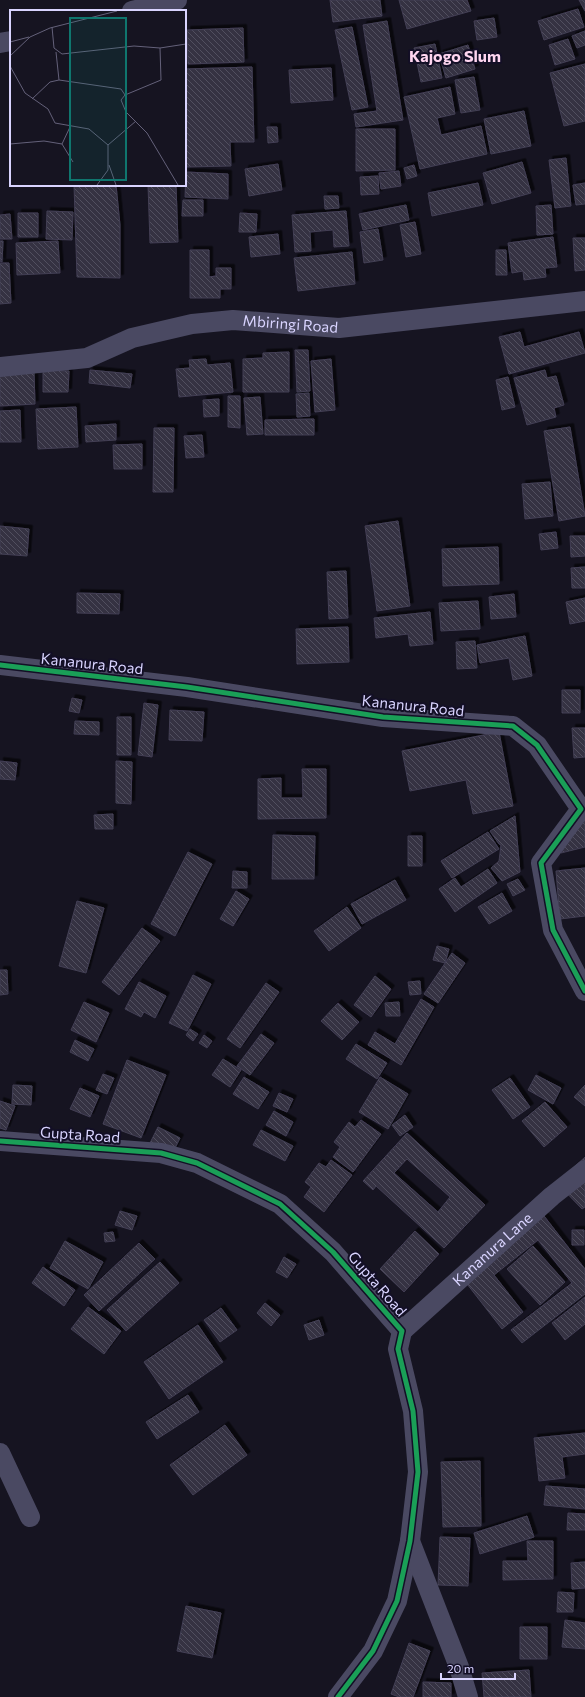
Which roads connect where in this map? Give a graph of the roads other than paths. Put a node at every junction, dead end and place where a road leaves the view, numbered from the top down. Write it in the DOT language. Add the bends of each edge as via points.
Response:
graph roads {
  1 [pos="177,0"];
  2 [pos="136,10"];
  3 [pos="10,40"];
  4 [pos="0,43"];
  5 [pos="585,302"];
  6 [pos="0,367"];
  7 [pos="0,665"];
  8 [pos="583,809"];
  9 [pos="585,991"];
  10 [pos="0,1141"];
  11 [pos="585,1170"];
  12 [pos="402,1332"];
  13 [pos="0,1453"];
  14 [pos="30,1517"];
  15 [pos="410,1541"];
  16 [pos="338,1697"];
  17 [pos="468,1697"];
  1 -- 2 [label="street"];
  3 -- 4 [label="street"];
  5 -- 6 [label="street, Mbiringi Road" via="339,328 233,320 192,324 132,338 87,358"];
  7 -- 8 [label="street, Kananura Road" via="187,687 383,716 513,726 537,745"];
  8 -- 9 [label="street, Kananura Road" via="541,863 553,930"];
  10 -- 12 [label="street, Gupta Road" via="161,1153 197,1163 280,1204 333,1252"];
  11 -- 12 [label="street, Kananura Lane" via="552,1196"];
  12 -- 15 [label="street, Gupta Road" via="398,1349 413,1411 418,1472"];
  13 -- 14 [label="street"];
  15 -- 16 [label="street, Gupta Road" via="397,1601 373,1652"];
  15 -- 17 [label="street" via="459,1667"];
}
